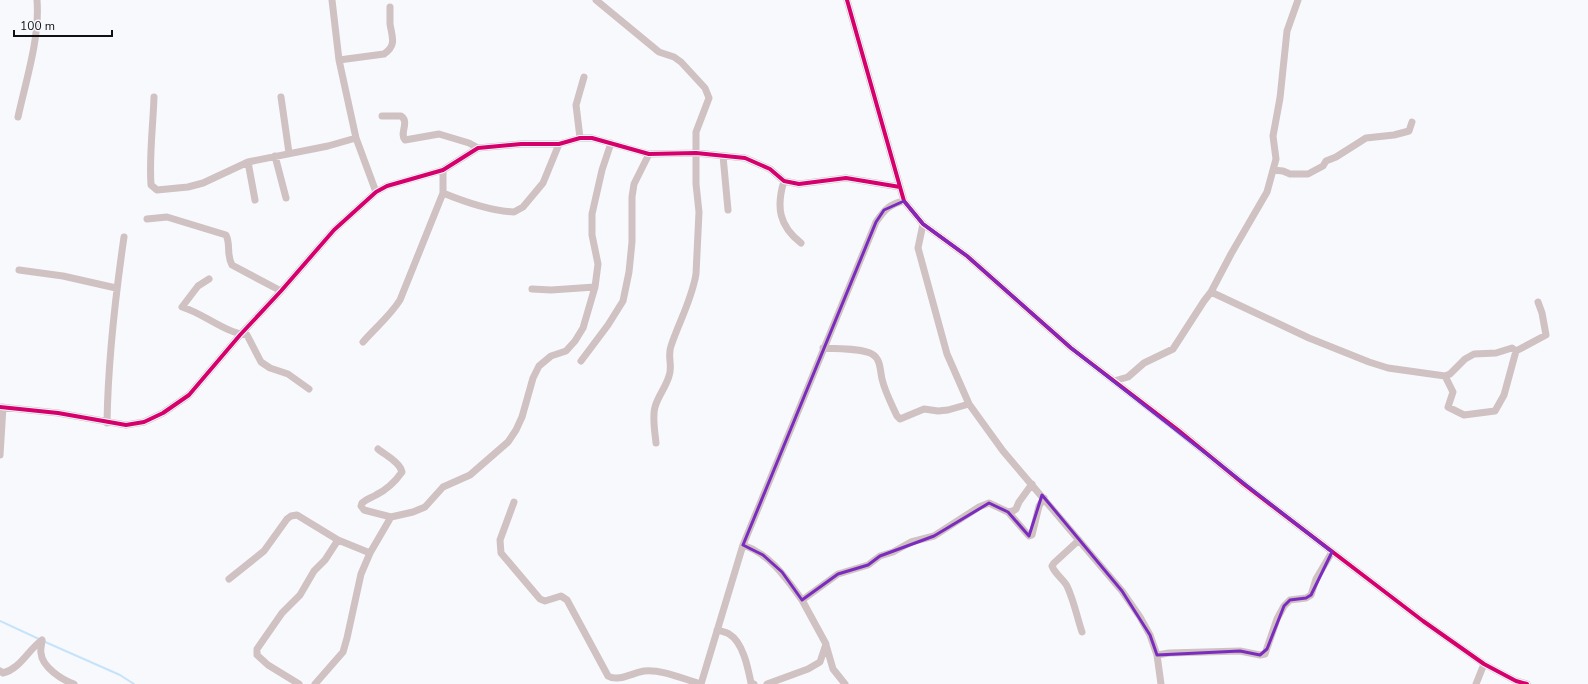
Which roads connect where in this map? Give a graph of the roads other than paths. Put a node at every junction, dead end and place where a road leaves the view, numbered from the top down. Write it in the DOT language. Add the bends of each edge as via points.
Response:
graph roads {
  1 [pos="36,0"];
  2 [pos="332,0"];
  3 [pos="596,0"];
  4 [pos="847,0"];
  5 [pos="1298,0"];
  6 [pos="390,7"];
  7 [pos="340,60"];
  8 [pos="584,77"];
  9 [pos="154,97"];
  10 [pos="281,97"];
  11 [pos="382,116"];
  12 [pos="18,118"];
  13 [pos="1412,122"];
  14 [pos="356,138"];
  15 [pos="580,138"];
  16 [pos="611,143"];
  17 [pos="559,144"];
  18 [pos="478,148"];
  19 [pos="290,153"];
  20 [pos="696,153"];
  21 [pos="649,154"];
  22 [pos="275,156"];
  23 [pos="723,156"];
  24 [pos="248,162"];
  25 [pos="443,170"];
  26 [pos="1273,170"];
  27 [pos="784,181"];
  28 [pos="900,187"];
  29 [pos="376,192"];
  30 [pos="443,192"];
  31 [pos="286,198"];
  32 [pos="255,200"];
  33 [pos="904,201"];
  34 [pos="728,210"];
  35 [pos="147,219"];
  36 [pos="922,224"];
  37 [pos="124,238"];
  38 [pos="801,243"];
  39 [pos="19,270"];
  40 [pos="209,279"];
  41 [pos="596,287"];
  42 [pos="116,288"];
  43 [pos="532,289"];
  44 [pos="281,291"];
  45 [pos="1211,292"];
  46 [pos="1538,302"];
  47 [pos="241,334"];
  48 [pos="364,342"];
  49 [pos="823,348"];
  50 [pos="1516,351"];
  51 [pos="581,361"];
  52 [pos="1445,376"];
  53 [pos="1114,381"];
  54 [pos="309,389"];
  55 [pos="969,404"];
  56 [pos="2,407"];
  57 [pos="107,422"];
  58 [pos="656,443"];
  59 [pos="378,449"];
  60 [pos="0,455"];
  61 [pos="1032,484"];
  62 [pos="1044,498"];
  63 [pos="514,502"];
  64 [pos="1008,512"];
  65 [pos="391,518"];
  66 [pos="338,540"];
  67 [pos="1079,540"];
  68 [pos="743,545"];
  69 [pos="1332,552"];
  70 [pos="370,553"];
  71 [pos="229,579"];
  72 [pos="802,600"];
  73 [pos="716,630"];
  74 [pos="1082,632"];
  75 [pos="826,644"];
  76 [pos="1158,655"];
  77 [pos="1484,664"];
  78 [pos="0,671"];
  79 [pos="69,683"];
  80 [pos="299,684"];
  81 [pos="315,684"];
  82 [pos="701,684"];
  83 [pos="754,684"];
  84 [pos="767,684"];
  85 [pos="845,684"];
  86 [pos="1161,684"];
  87 [pos="1476,684"];
  88 [pos="1527,684"];
  1 -- 12 [label="street" via="38,16 35,38"];
  2 -- 7 [label="street"];
  3 -- 20 [label="street" via="659,52 681,62 705,88 709,98 697,127"];
  4 -- 28 [label="street"];
  5 -- 26 [label="street" via="1287,31 1273,136 1276,159"];
  6 -- 7 [label="street" via="393,37 390,50 384,54"];
  7 -- 14 [label="street"];
  8 -- 15 [label="street" via="576,105"];
  9 -- 24 [label="street" via="150,152 153,188 157,190 203,183"];
  10 -- 19 [label="street"];
  11 -- 18 [label="street" via="404,117 405,140 439,134"];
  13 -- 26 [label="street" via="1409,131 1362,140 1308,174 1290,174"];
  14 -- 19 [label="street"];
  14 -- 29 [label="street"];
  15 -- 16 [label="street"];
  15 -- 17 [label="street"];
  16 -- 21 [label="street"];
  16 -- 41 [label="street" via="592,214 592,235 598,264"];
  17 -- 18 [label="street"];
  17 -- 30 [label="street" via="543,183 523,207 514,212 460,200"];
  18 -- 25 [label="street"];
  19 -- 22 [label="street"];
  20 -- 21 [label="street"];
  20 -- 23 [label="street"];
  20 -- 58 [label="street" via="699,212 695,283 670,347 670,375 655,408"];
  21 -- 51 [label="street" via="634,184 632,242 623,301"];
  22 -- 24 [label="street"];
  22 -- 31 [label="street"];
  23 -- 27 [label="street" via="745,158 770,168"];
  23 -- 34 [label="street"];
  24 -- 32 [label="street"];
  25 -- 29 [label="street" via="387,186"];
  25 -- 30 [label="street"];
  26 -- 45 [label="street" via="1267,192"];
  27 -- 28 [label="street" via="799,184 846,178"];
  27 -- 38 [label="street" via="780,205 782,219 790,235"];
  28 -- 33 [label="street"];
  29 -- 44 [label="street" via="334,230"];
  30 -- 48 [label="street" via="400,300"];
  33 -- 36 [label="street"];
  33 -- 49 [label="street" via="884,210 876,222"];
  35 -- 44 [label="street" via="167,217 226,235 228,258 232,265"];
  36 -- 53 [label="street" via="967,256 1071,348"];
  36 -- 55 [label="street" via="918,248 948,354"];
  37 -- 42 [label="street"];
  39 -- 42 [label="street" via="63,276"];
  40 -- 47 [label="street" via="198,286 182,307 194,310 215,324"];
  41 -- 43 [label="street"];
  41 -- 65 [label="street" via="583,328 575,341 566,351 551,356 539,366 522,417 508,442 470,475 443,487 425,507"];
  42 -- 57 [label="street"];
  44 -- 47 [label="street"];
  45 -- 52 [label="street" via="1309,338 1369,362 1388,368"];
  45 -- 53 [label="street" via="1173,349 1144,363 1128,376"];
  46 -- 50 [label="street" via="1546,335"];
  47 -- 54 [label="street" via="247,335 261,362 288,374"];
  47 -- 57 [label="street" via="189,395 163,413 144,422 126,425"];
  49 -- 55 [label="street" via="864,351 876,356 882,380 900,419 924,409 948,410"];
  49 -- 68 [label="street"];
  50 -- 52 [label="street" via="1512,348 1496,353 1474,354"];
  50 -- 52 [label="street" via="1504,395 1495,411 1464,415 1448,407 1453,392"];
  53 -- 69 [label="street"];
  55 -- 61 [label="street" via="1003,451"];
  56 -- 57 [label="street"];
  56 -- 60 [label="street"];
  59 -- 65 [label="street" via="397,464 402,472 377,495 366,499 362,506 364,510"];
  61 -- 62 [label="street"];
  61 -- 64 [label="street" via="1016,509"];
  62 -- 64 [label="street" via="1039,506 1032,535 1029,536"];
  62 -- 67 [label="street"];
  63 -- 82 [label="street" via="500,540 502,556 540,600 561,596 567,600 608,676 613,678 644,671 661,672"];
  64 -- 72 [label="street" via="989,503 979,507 934,536 911,542 880,556 868,565 838,574"];
  65 -- 70 [label="street"];
  66 -- 70 [label="street"];
  66 -- 71 [label="street" via="297,515 291,516 264,551"];
  66 -- 80 [label="street" via="314,571 300,595 282,613 257,649 257,656"];
  67 -- 74 [label="street" via="1052,566 1053,571 1066,585"];
  67 -- 76 [label="street" via="1122,591 1140,617"];
  68 -- 72 [label="street" via="763,555 782,572"];
  68 -- 73 [label="street"];
  69 -- 76 [label="street" via="1316,579 1311,594 1306,598 1290,600 1284,606 1265,654 1240,651"];
  69 -- 77 [label="street"];
  70 -- 81 [label="street" via="360,574 343,652"];
  72 -- 75 [label="street"];
  73 -- 82 [label="street"];
  73 -- 83 [label="street" via="728,633 735,640 742,651 751,683"];
  75 -- 84 [label="street" via="820,662"];
  75 -- 85 [label="street" via="833,669"];
  76 -- 86 [label="street"];
  77 -- 87 [label="street"];
  77 -- 88 [label="street"];
  78 -- 79 [label="street" via="11,671 42,640 41,654 45,664"];
}
